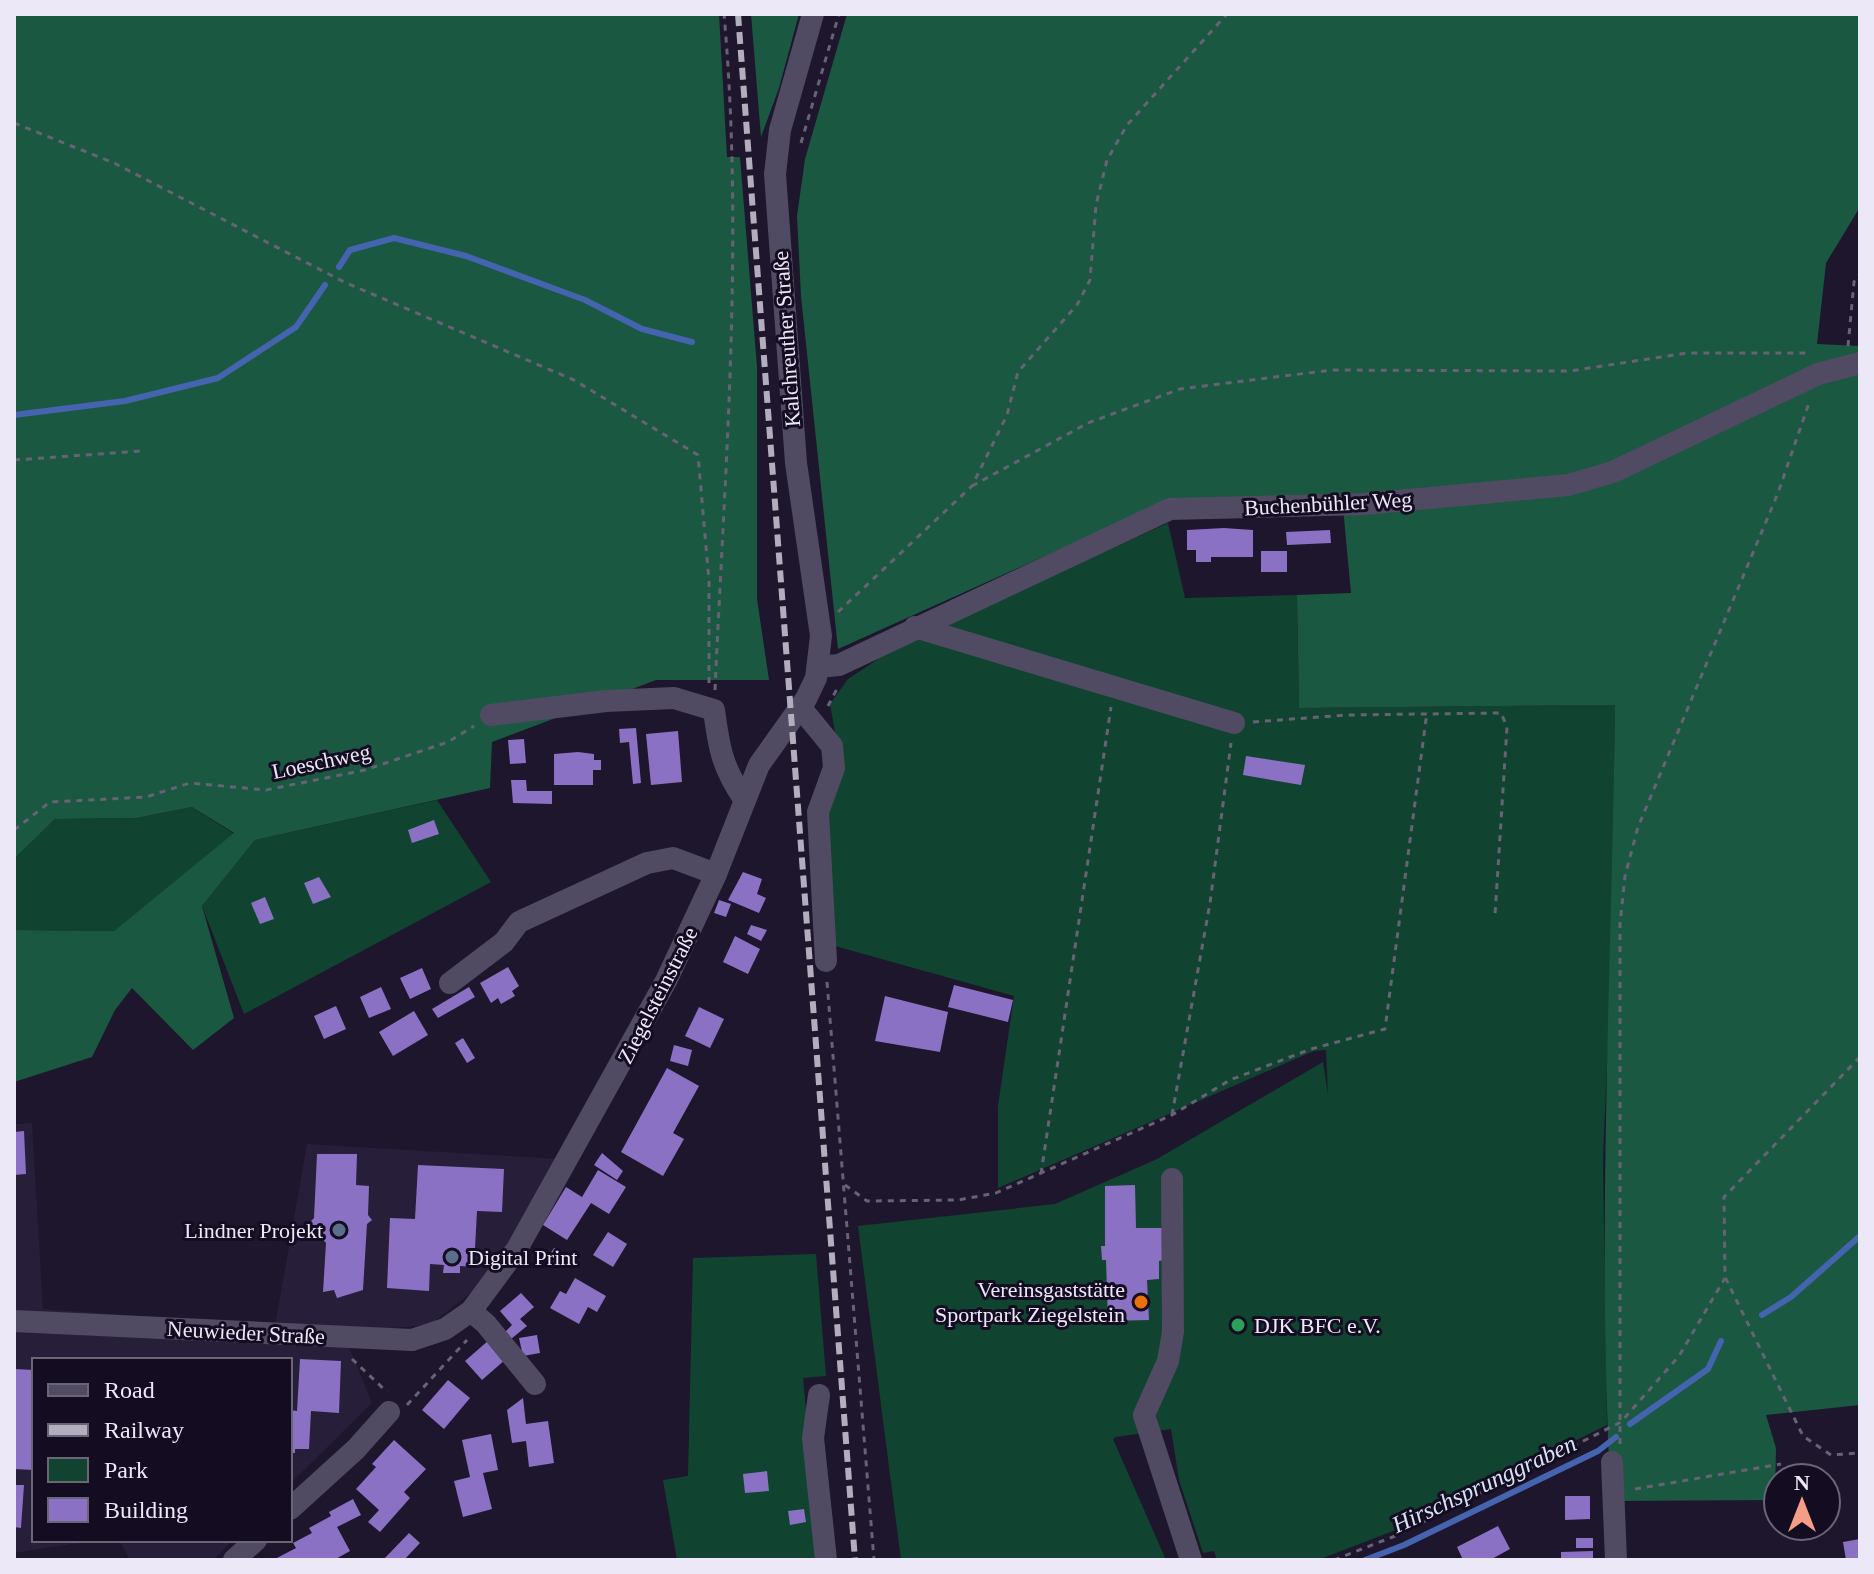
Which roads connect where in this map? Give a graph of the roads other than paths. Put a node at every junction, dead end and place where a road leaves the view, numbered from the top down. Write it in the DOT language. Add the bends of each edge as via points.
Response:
graph roads {
  1 [pos="813,14"];
  2 [pos="1853,364"];
  3 [pos="915,627"];
  4 [pos="829,666"];
  5 [pos="800,707"];
  6 [pos="491,715"];
  7 [pos="1234,723"];
  8 [pos="744,799"];
  9 [pos="716,874"];
  10 [pos="826,961"];
  11 [pos="450,983"];
  12 [pos="1172,1179"];
  13 [pos="471,1311"];
  14 [pos="14,1321"];
  15 [pos="535,1384"];
  16 [pos="819,1395"];
  17 [pos="397,1410"];
  18 [pos="1612,1462"];
  19 [pos="292,1507"];
  20 [pos="254,1542"];
  21 [pos="234,1560"];
  22 [pos="826,1560"];
  23 [pos="1191,1560"];
  24 [pos="1616,1560"];
  1 -- 4 [label="street, Kalchreuther Straße" via="780,130 775,174 796,463"];
  2 -- 3 [label="street, Buchenbühler Weg" via="1816,364 1613,472 1568,485 1365,504 1170,509"];
  3 -- 4 [label="street, Buchenbühler Weg"];
  3 -- 7 [label="street"];
  4 -- 5 [label="street, Ziegelsteinstraße"];
  5 -- 8 [label="street, Ziegelsteinstraße" via="766,753"];
  5 -- 10 [label="street" via="832,746 834,768 818,812"];
  6 -- 8 [label="street" via="674,698 712,709 726,774"];
  8 -- 9 [label="street, Ziegelsteinstraße"];
  9 -- 11 [label="street" via="673,858 647,863 519,922 504,942"];
  9 -- 13 [label="street, Ziegelsteinstraße" via="645,1024 580,1141 502,1275"];
  12 -- 23 [label="street" via="1173,1332 1168,1361 1144,1415"];
  13 -- 14 [label="street, Neuwieder Straße" via="445,1329 398,1341"];
  13 -- 15 [label="street"];
  16 -- 22 [label="street" via="813,1438"];
  17 -- 19 [label="street"];
  18 -- 24 [label="street"];
  20 -- 21 [label="street"];
}
